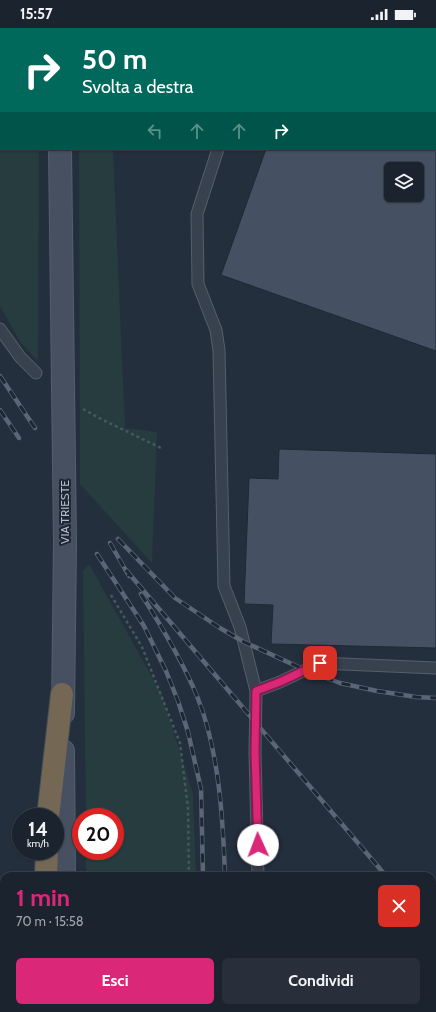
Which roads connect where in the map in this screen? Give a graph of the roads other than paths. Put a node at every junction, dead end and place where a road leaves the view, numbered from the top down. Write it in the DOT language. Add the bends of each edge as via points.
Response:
graph roads {
  1 [pos="60,150"];
  2 [pos="218,150"];
  3 [pos="0,329"];
  4 [pos="36,373"];
  5 [pos="436,668"];
  6 [pos="256,691"];
  7 [pos="62,694"];
  8 [pos="49,808"];
  9 [pos="47,860"];
  10 [pos="46,872"];
  11 [pos="64,872"];
  12 [pos="258,872"];
  1 -- 7 [label="main road, VIA TRIESTE" via="65,535"];
  2 -- 6 [label="lane" via="197,214 198,284 216,330 219,350 224,586 240,627"];
  3 -- 4 [label="lane" via="20,357"];
  5 -- 6 [label="lane" via="320,663"];
  6 -- 12 [label="lane"];
  7 -- 8 [label="highway"];
  7 -- 11 [label="main road, VIA TRIESTE"];
  9 -- 10 [label="highway"];
}
